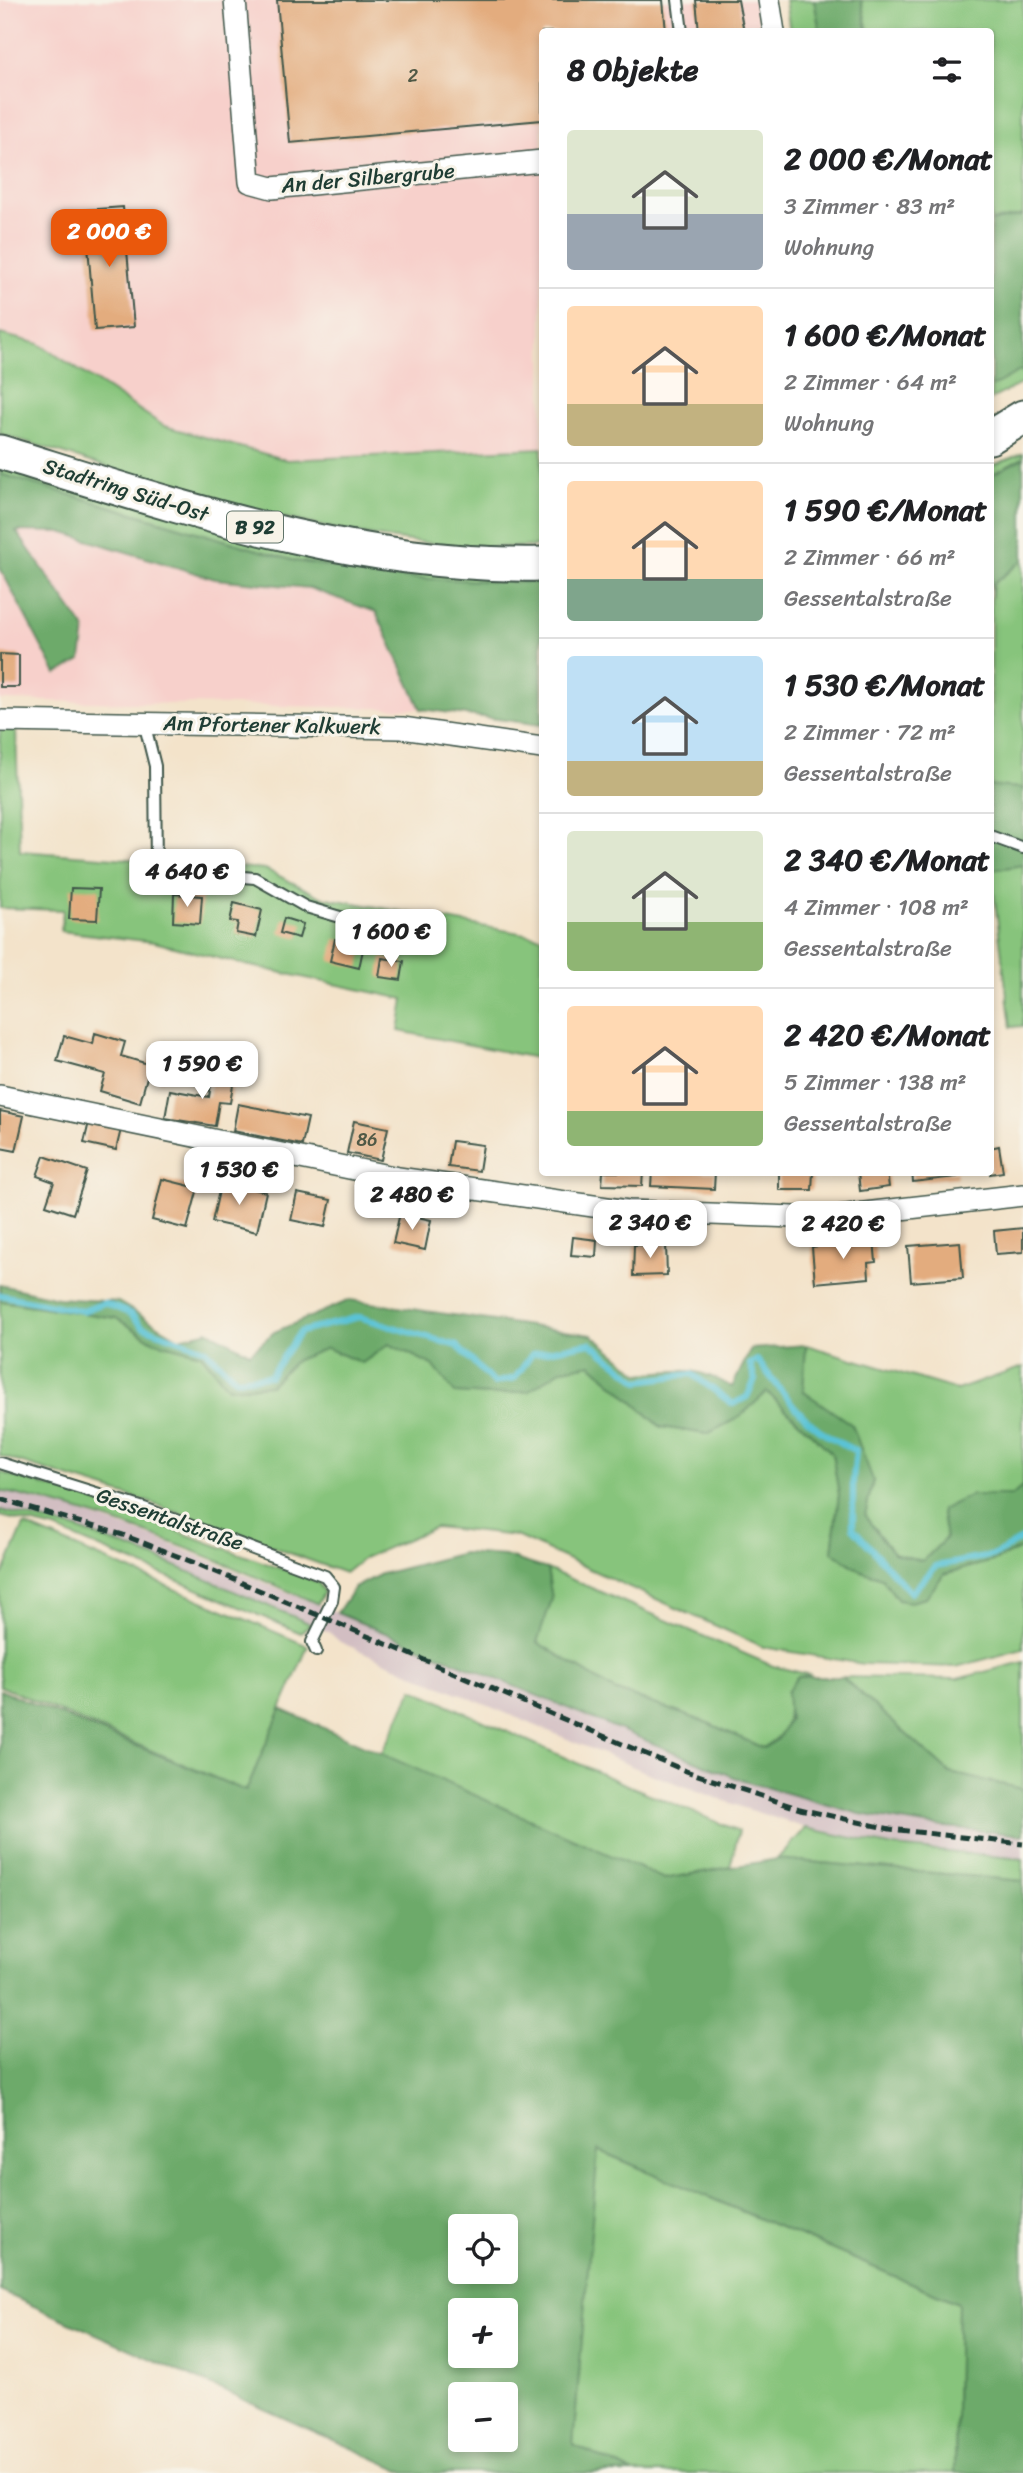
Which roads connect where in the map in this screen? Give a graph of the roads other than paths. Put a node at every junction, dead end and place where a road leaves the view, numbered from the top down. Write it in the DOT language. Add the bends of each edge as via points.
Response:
graph roads {
  1 [pos="235,0"];
  2 [pos="678,0"];
  3 [pos="769,0"];
  4 [pos="682,28"];
  5 [pos="773,28"];
  6 [pos="539,161"];
  7 [pos="1023,417"];
  8 [pos="994,435"];
  9 [pos="0,452"];
  10 [pos="539,564"];
  11 [pos="0,721"];
  12 [pos="144,722"];
  13 [pos="539,748"];
  14 [pos="994,837"];
  15 [pos="1023,848"];
  16 [pos="429,943"];
  17 [pos="0,1096"];
  18 [pos="1023,1195"];
  19 [pos="0,1463"];
  20 [pos="316,1651"];
  1 -- 6 [label="street, An der Silbergrube" via="250,182 272,188"];
  2 -- 4 [label="lane"];
  3 -- 5 [label="street"];
  7 -- 8 [label="main road"];
  9 -- 10 [label="main road, Stadtring Süd-Ost / B 92" via="303,539 384,554"];
  11 -- 12 [label="street, Am Pfortener Kalkwerk"];
  12 -- 13 [label="street, Am Pfortener Kalkwerk" via="402,728"];
  12 -- 16 [label="lane" via="155,766 156,870 255,878 306,907"];
  14 -- 15 [label="lane"];
  17 -- 18 [label="street" via="398,1178 628,1211 821,1218"];
  19 -- 20 [label="lane, Gessentalstraße" via="144,1508 325,1576 334,1587 312,1642"];
}
